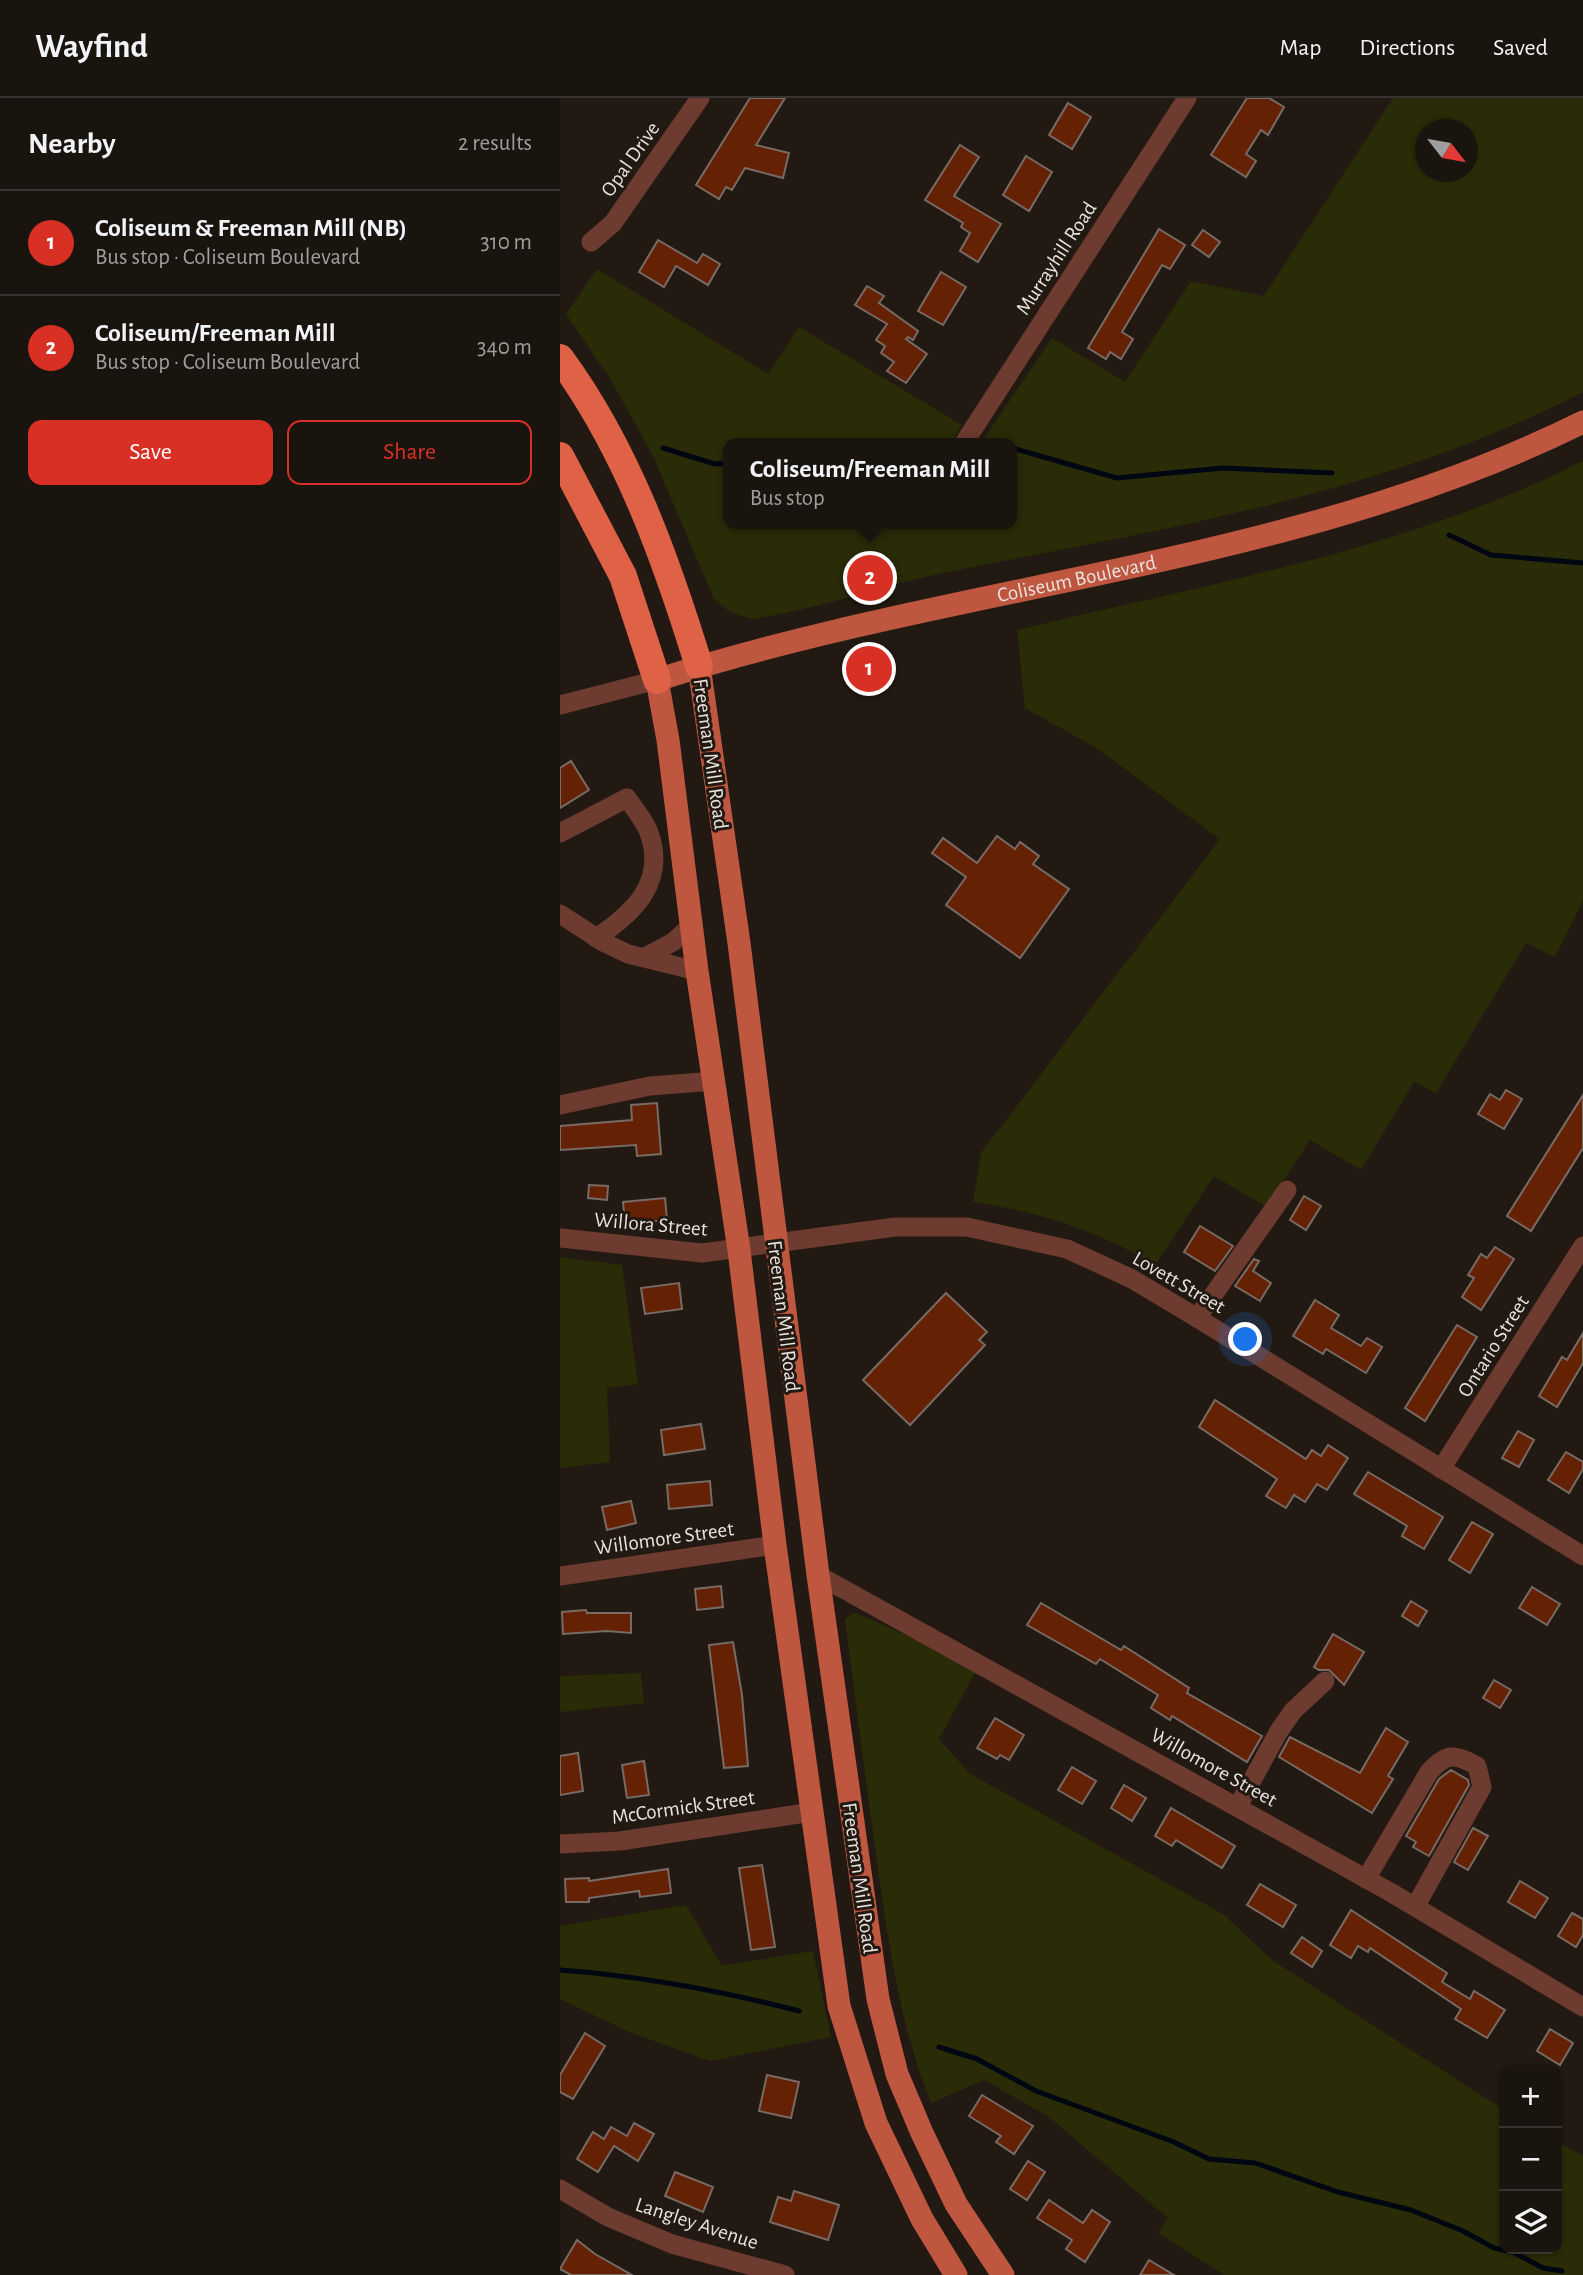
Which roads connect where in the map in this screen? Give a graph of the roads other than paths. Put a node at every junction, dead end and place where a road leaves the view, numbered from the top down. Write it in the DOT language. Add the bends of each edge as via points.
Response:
graph roads {
  1 [pos="700,98"];
  2 [pos="1187,98"];
  3 [pos="591,242"];
  4 [pos="560,358"];
  5 [pos="1583,422"];
  6 [pos="967,438"];
  7 [pos="560,456"];
  8 [pos="699,666"];
  9 [pos="657,680"];
  10 [pos="560,705"];
  11 [pos="560,833"];
  12 [pos="560,914"];
  13 [pos="692,925"];
  14 [pos="568,931"];
  15 [pos="596,937"];
  16 [pos="647,956"];
  17 [pos="698,971"];
  18 [pos="715,1081"];
  19 [pos="560,1105"];
  20 [pos="1287,1190"];
  21 [pos="560,1238"];
  22 [pos="775,1243"];
  23 [pos="1583,1246"];
  24 [pos="739,1250"];
  25 [pos="1197,1318"];
  26 [pos="1441,1469"];
  27 [pos="775,1545"];
  28 [pos="1583,1556"];
  29 [pos="818,1575"];
  30 [pos="560,1576"];
  31 [pos="1325,1681"];
  32 [pos="1238,1806"];
  33 [pos="812,1812"];
  34 [pos="560,1844"];
  35 [pos="1366,1879"];
  36 [pos="1415,1907"];
  37 [pos="1583,2007"];
  38 [pos="560,2189"];
  39 [pos="785,2275"];
  40 [pos="956,2275"];
  41 [pos="1003,2275"];
  1 -- 3 [label="street, Opal Drive" via="613,223"];
  2 -- 6 [label="street, Murrayhill Road"];
  4 -- 8 [label="highway, Freeman Mill Road" via="638,493"];
  5 -- 8 [label="main road, Coliseum Boulevard" via="1410,494 1220,547"];
  7 -- 9 [label="highway, Freeman Mill Road" via="623,576"];
  8 -- 9 [label="main road, Coliseum Boulevard"];
  8 -- 22 [label="main road, Freeman Mill Road"];
  9 -- 10 [label="street, Coliseum Boulevard"];
  9 -- 13 [label="main road, Freeman Mill Road"];
  11 -- 15 [label="street" via="627,798 648,831 654,872 644,895 623,920"];
  12 -- 14 [label="street"];
  13 -- 16 [label="street"];
  13 -- 17 [label="main road, Freeman Mill Road"];
  14 -- 15 [label="street"];
  15 -- 16 [label="street" via="628,954"];
  16 -- 17 [label="street"];
  17 -- 18 [label="main road, Freeman Mill Road"];
  18 -- 19 [label="street" via="650,1086"];
  18 -- 24 [label="main road, Freeman Mill Road"];
  20 -- 25 [label="street"];
  21 -- 24 [label="street, Willora Street" via="702,1253"];
  22 -- 24 [label="street, Lovett Street"];
  22 -- 25 [label="street, Lovett Street" via="914,1226 1000,1232 1091,1259"];
  22 -- 29 [label="main road, Freeman Mill Road"];
  23 -- 26 [label="street, Ontario Street"];
  24 -- 27 [label="main road, Freeman Mill Road"];
  25 -- 26 [label="street, Lovett Street"];
  26 -- 28 [label="street, Lovett Street"];
  27 -- 30 [label="street, Willomore Street"];
  27 -- 33 [label="main road, Freeman Mill Road"];
  29 -- 32 [label="street, Willomore Street"];
  29 -- 41 [label="main road, Freeman Mill Road" via="878,1999 897,2074 956,2204"];
  31 -- 32 [label="street" via="1279,1731"];
  32 -- 35 [label="street, Willomore Street"];
  33 -- 34 [label="street, McCormick Street" via="620,1841"];
  33 -- 40 [label="main road, Freeman Mill Road" via="839,2006 861,2079 876,2123 922,2220"];
  35 -- 36 [label="street, Willomore Street"];
  35 -- 36 [label="street" via="1441,1758 1454,1755 1477,1766 1482,1787"];
  36 -- 37 [label="street, Willomore Street"];
  38 -- 39 [label="street, Langley Avenue" via="608,2217 672,2244"];
}
